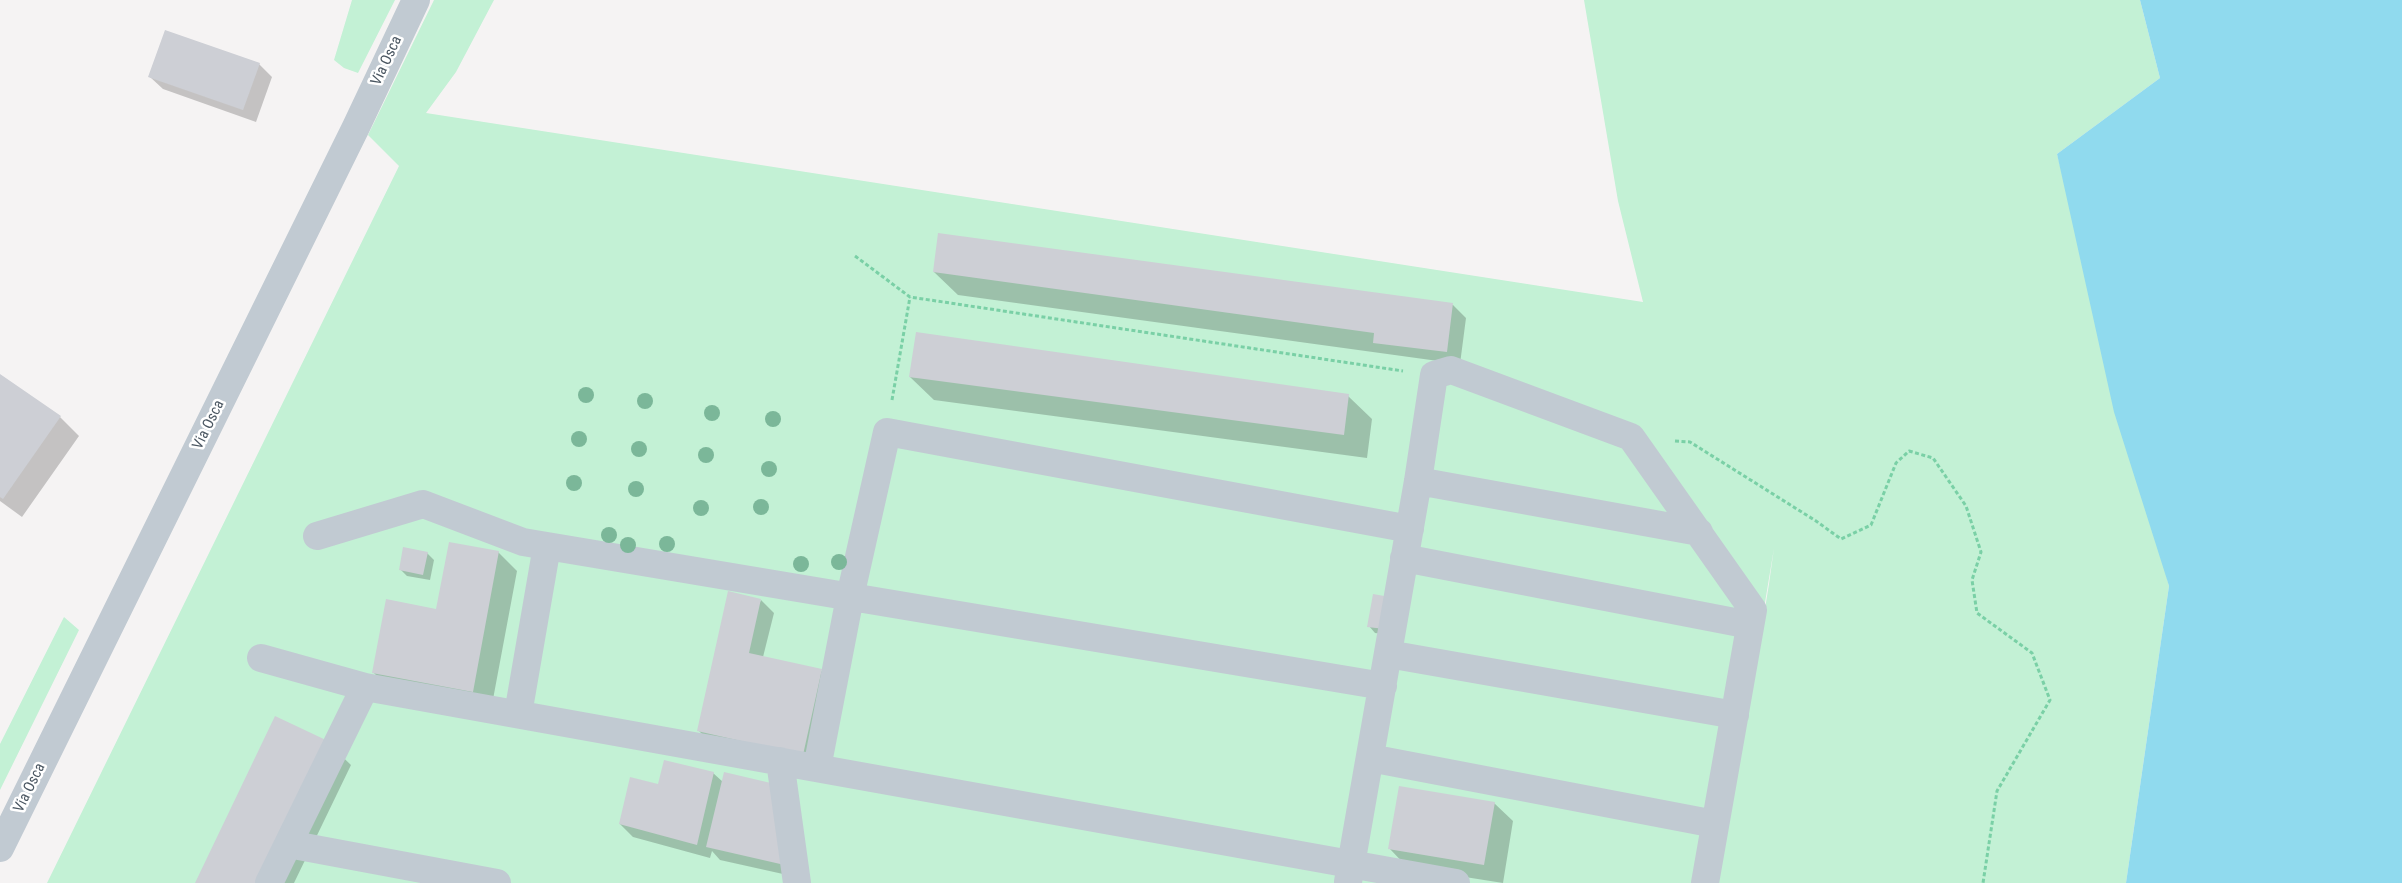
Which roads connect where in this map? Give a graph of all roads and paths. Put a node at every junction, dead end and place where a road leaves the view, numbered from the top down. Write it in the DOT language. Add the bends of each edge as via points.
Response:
graph roads {
  1 [pos="416,0"];
  2 [pos="855,256"];
  3 [pos="910,296"];
  4 [pos="1434,375"];
  5 [pos="887,432"];
  6 [pos="1631,437"];
  7 [pos="1418,481"];
  8 [pos="1410,529"];
  9 [pos="1699,532"];
  10 [pos="317,536"];
  11 [pos="547,546"];
  12 [pos="1404,558"];
  13 [pos="850,597"];
  14 [pos="1750,625"];
  15 [pos="1388,654"];
  16 [pos="261,658"];
  17 [pos="1383,686"];
  18 [pos="365,687"];
  19 [pos="518,714"];
  20 [pos="1735,714"];
  21 [pos="1370,758"];
  22 [pos="780,762"];
  23 [pos="817,768"];
  24 [pos="1716,824"];
  25 [pos="288,844"];
  26 [pos="0,848"];
  27 [pos="1349,874"];
  28 [pos="269,883"];
  29 [pos="497,883"];
  30 [pos="797,883"];
  31 [pos="1456,883"];
  32 [pos="1705,883"];
  33 [pos="1982,883"];
  1 -- 26 [label="street, Via Osca"];
  2 -- 3 [label="path"];
  3 -- 4 [label="path"];
  3 -- 5 [label="path"];
  4 -- 6 [label="street" via="1451,370"];
  4 -- 7 [label="street"];
  5 -- 8 [label="street"];
  5 -- 13 [label="street"];
  6 -- 9 [label="street"];
  6 -- 33 [label="path" via="1690,442 1841,539 1871,526 1896,463 1910,451 1933,458 1966,506 1981,552 1972,580 1977,613 2032,653 2050,700 1997,791"];
  7 -- 8 [label="street"];
  7 -- 9 [label="street"];
  8 -- 12 [label="street"];
  9 -- 14 [label="street" via="1753,610"];
  10 -- 11 [label="street" via="423,504 523,542"];
  11 -- 13 [label="street"];
  11 -- 19 [label="street"];
  12 -- 14 [label="street"];
  12 -- 15 [label="street"];
  13 -- 17 [label="street"];
  13 -- 23 [label="street"];
  14 -- 20 [label="street"];
  15 -- 17 [label="street"];
  15 -- 20 [label="street"];
  16 -- 18 [label="street"];
  17 -- 21 [label="street"];
  18 -- 19 [label="street"];
  18 -- 25 [label="street"];
  19 -- 22 [label="street"];
  20 -- 24 [label="street"];
  21 -- 24 [label="street"];
  21 -- 27 [label="street"];
  22 -- 23 [label="street"];
  22 -- 30 [label="street"];
  23 -- 27 [label="street"];
  24 -- 32 [label="street"];
  25 -- 28 [label="street"];
  25 -- 29 [label="street"];
  27 -- 31 [label="street"];
}
